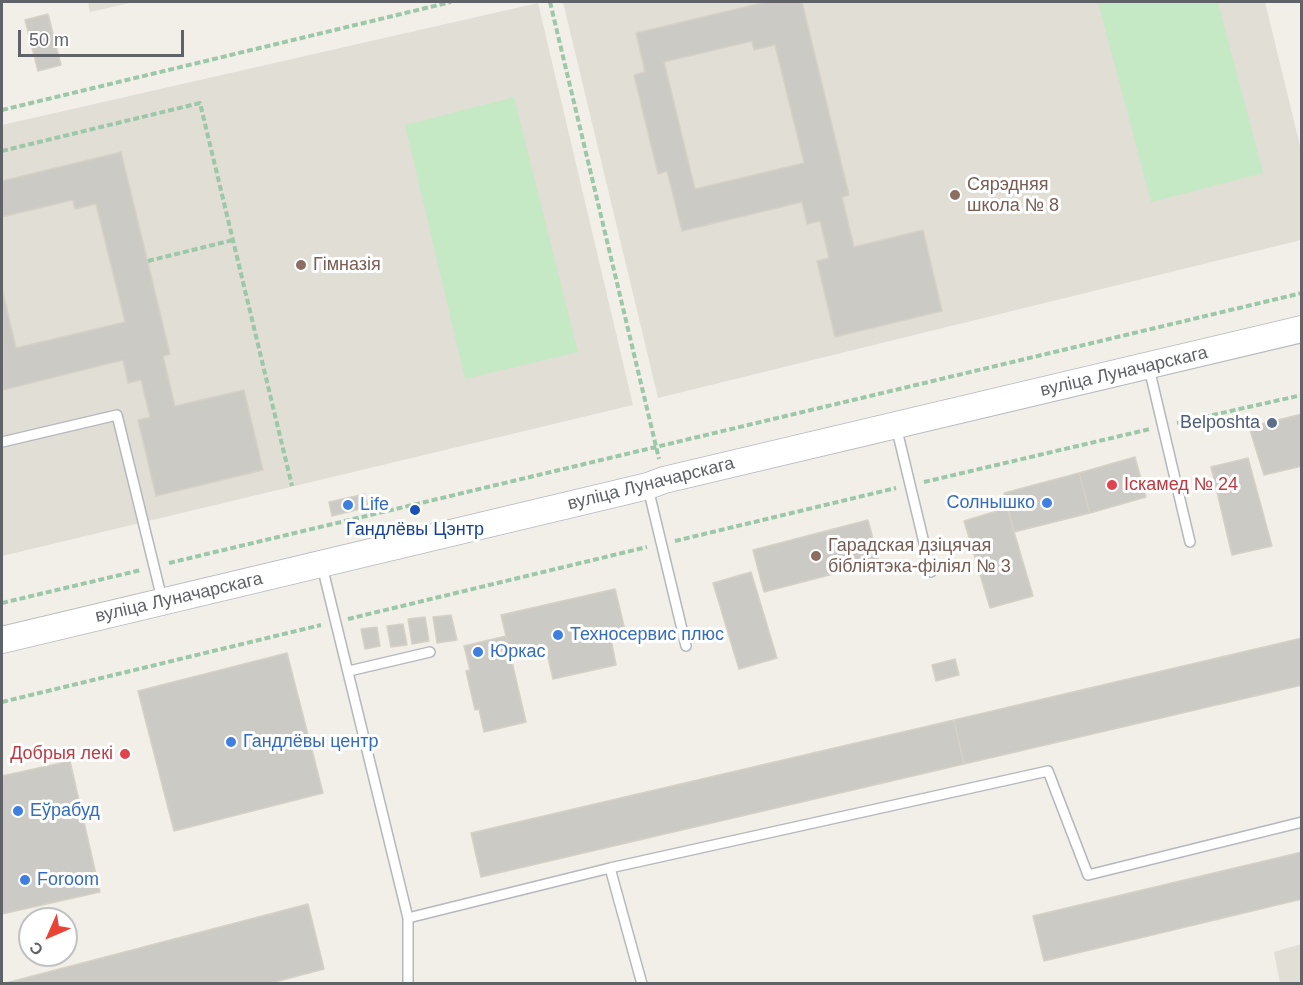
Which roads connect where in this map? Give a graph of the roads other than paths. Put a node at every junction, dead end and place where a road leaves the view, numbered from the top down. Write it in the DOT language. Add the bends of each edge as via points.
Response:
graph roads {
  1 [pos="1302,329"];
  2 [pos="1149,366"];
  3 [pos="896,426"];
  4 [pos="2,442"];
  5 [pos="656,483"];
  6 [pos="1190,542"];
  7 [pos="321,564"];
  8 [pos="931,572"];
  9 [pos="163,602"];
  10 [pos="2,640"];
  11 [pos="686,646"];
  12 [pos="430,652"];
  13 [pos="349,671"];
  14 [pos="1302,822"];
  15 [pos="610,868"];
  16 [pos="408,918"];
  17 [pos="408,984"];
  18 [pos="642,984"];
  1 -- 2 [label="street, вуліца Луначарскага"];
  2 -- 3 [label="street, вуліца Луначарскага"];
  2 -- 6 [label="lane"];
  3 -- 5 [label="street, вуліца Луначарскага"];
  3 -- 8 [label="lane"];
  4 -- 9 [label="lane" via="117,414"];
  5 -- 7 [label="street, вуліца Луначарскага"];
  5 -- 11 [label="lane"];
  7 -- 9 [label="street, вуліца Луначарскага"];
  7 -- 13 [label="lane"];
  9 -- 10 [label="street, вуліца Луначарскага"];
  12 -- 13 [label="lane"];
  13 -- 16 [label="lane"];
  14 -- 15 [label="lane" via="1088,875 1048,771"];
  15 -- 16 [label="lane"];
  15 -- 18 [label="lane"];
  16 -- 17 [label="lane"];
}
